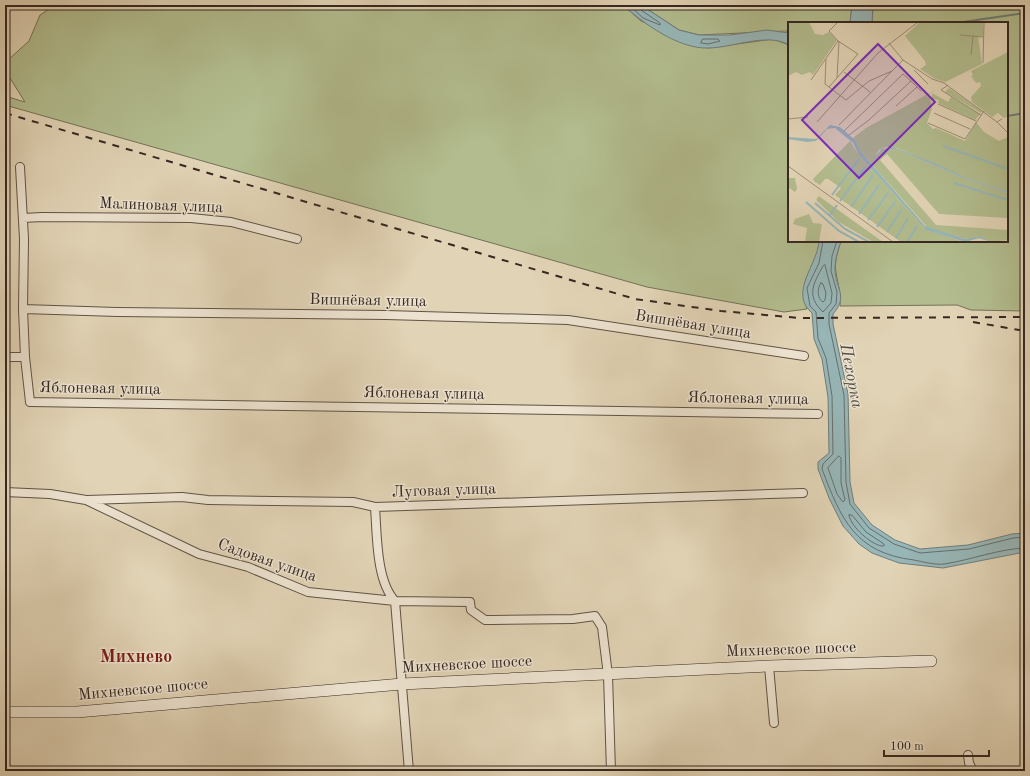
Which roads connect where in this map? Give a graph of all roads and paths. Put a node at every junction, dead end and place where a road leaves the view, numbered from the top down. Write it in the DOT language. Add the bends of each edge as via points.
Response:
graph roads {
  1 [pos="20,167"];
  2 [pos="23,218"];
  3 [pos="297,239"];
  4 [pos="23,309"];
  5 [pos="804,356"];
  6 [pos="5,357"];
  7 [pos="25,357"];
  8 [pos="818,414"];
  9 [pos="5,492"];
  10 [pos="803,493"];
  11 [pos="86,500"];
  12 [pos="375,507"];
  13 [pos="395,601"];
  14 [pos="931,661"];
  15 [pos="769,666"];
  16 [pos="608,675"];
  17 [pos="402,684"];
  18 [pos="5,712"];
  19 [pos="774,723"];
  20 [pos="968,755"];
  21 [pos="409,771"];
  22 [pos="611,771"];
  23 [pos="973,771"];
  1 -- 2 [label="street"];
  2 -- 3 [label="street, Малиновая улица" via="191,218 231,222"];
  2 -- 4 [label="street"];
  4 -- 5 [label="street, Вишнёвая улица" via="568,320"];
  4 -- 7 [label="street"];
  6 -- 7 [label="street"];
  7 -- 8 [label="street, Яблоневая улица" via="30,402"];
  9 -- 11 [label="street, Садовая улица" via="50,494"];
  10 -- 12 [label="street, Луговая улица"];
  11 -- 12 [label="street, Луговая улица" via="182,497 208,500 353,502"];
  11 -- 13 [label="street, Садовая улица" via="200,554 248,567 308,592"];
  12 -- 13 [label="street" via="384,581"];
  13 -- 16 [label="street, Садовая улица" via="470,602 471,610 485,620 574,619 595,616 602,627"];
  13 -- 17 [label="street"];
  14 -- 15 [label="street, Михневское шоссе"];
  15 -- 16 [label="street, Михневское шоссе"];
  15 -- 19 [label="street"];
  16 -- 17 [label="street, Михневское шоссе"];
  16 -- 22 [label="street"];
  17 -- 18 [label="street, Михневское шоссе" via="76,712"];
  17 -- 21 [label="street"];
  20 -- 23 [label="street"];
}
